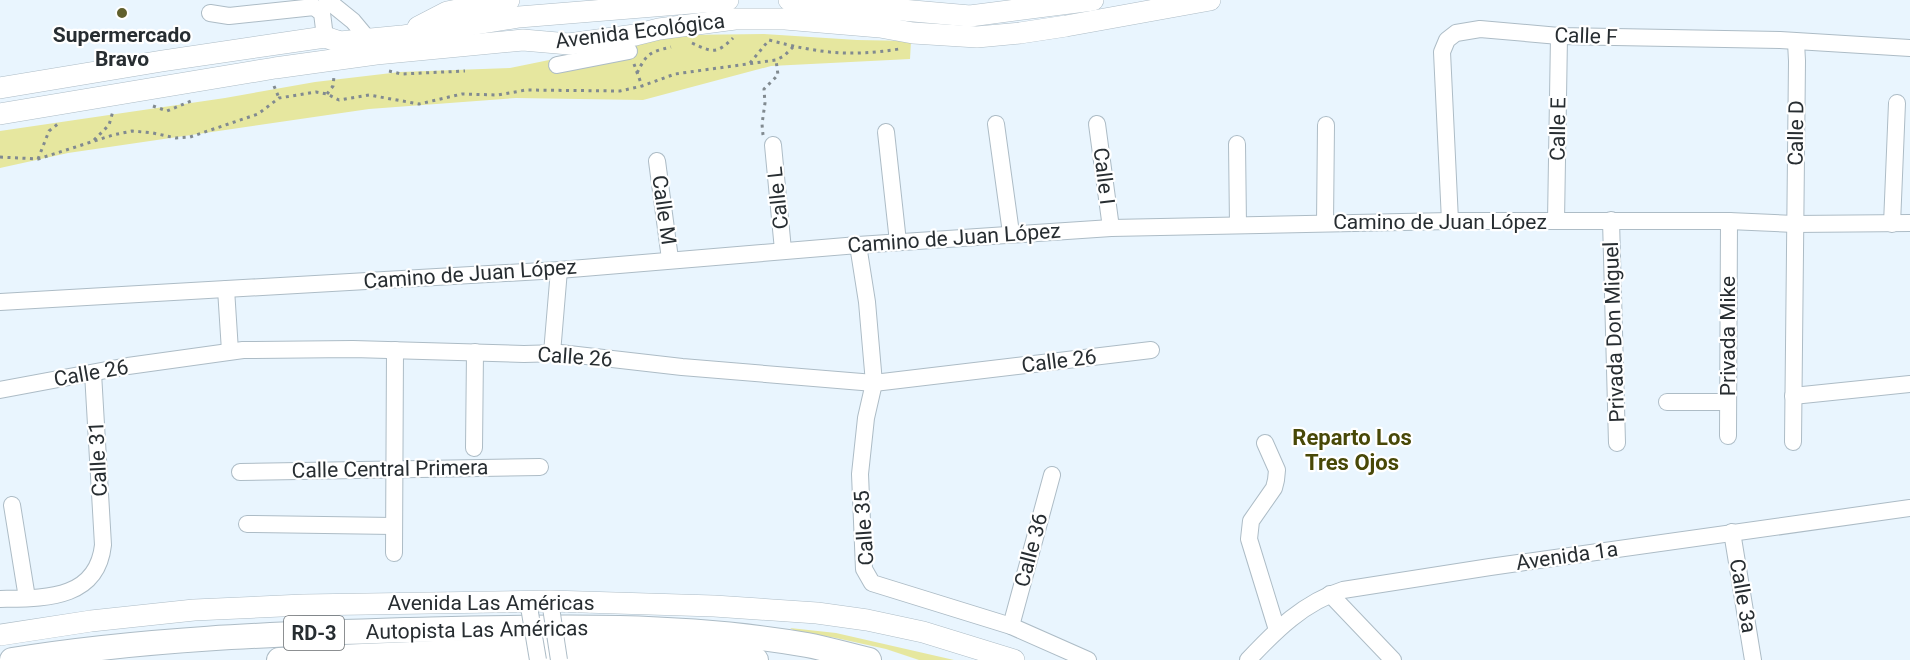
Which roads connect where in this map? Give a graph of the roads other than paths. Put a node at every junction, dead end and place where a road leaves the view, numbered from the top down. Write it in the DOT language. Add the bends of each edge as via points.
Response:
graph roads {
  1 [pos="286,0"];
  2 [pos="327,0"];
  3 [pos="509,0"];
  4 [pos="722,0"];
  5 [pos="728,0"];
  6 [pos="789,0"];
  7 [pos="1093,0"];
  8 [pos="1210,0"];
  9 [pos="540,8"];
  10 [pos="659,28"];
  11 [pos="402,36"];
  12 [pos="1559,36"];
  13 [pos="325,37"];
  14 [pos="368,39"];
  15 [pos="1796,42"];
  16 [pos="1910,48"];
  17 [pos="420,50"];
  18 [pos="629,51"];
  19 [pos="566,57"];
  20 [pos="0,88"];
  21 [pos="1897,103"];
  22 [pos="0,114"];
  23 [pos="996,124"];
  24 [pos="1097,124"];
  25 [pos="1326,125"];
  26 [pos="886,132"];
  27 [pos="1238,144"];
  28 [pos="773,145"];
  29 [pos="657,161"];
  30 [pos="1611,220"];
  31 [pos="1450,221"];
  32 [pos="1556,221"];
  33 [pos="1325,223"];
  34 [pos="1910,223"];
  35 [pos="1794,224"];
  36 [pos="1892,224"];
  37 [pos="1238,225"];
  38 [pos="1111,228"];
  39 [pos="1729,229"];
  40 [pos="1011,234"];
  41 [pos="898,242"];
  42 [pos="858,245"];
  43 [pos="783,250"];
  44 [pos="670,259"];
  45 [pos="559,270"];
  46 [pos="226,289"];
  47 [pos="0,302"];
  48 [pos="396,350"];
  49 [pos="1151,350"];
  50 [pos="230,351"];
  51 [pos="475,352"];
  52 [pos="552,353"];
  53 [pos="93,373"];
  54 [pos="874,383"];
  55 [pos="1910,384"];
  56 [pos="0,390"];
  57 [pos="1793,396"];
  58 [pos="1667,402"];
  59 [pos="1728,402"];
  60 [pos="1728,436"];
  61 [pos="1793,442"];
  62 [pos="1265,443"];
  63 [pos="1617,443"];
  64 [pos="474,448"];
  65 [pos="540,467"];
  66 [pos="395,469"];
  67 [pos="240,472"];
  68 [pos="1052,475"];
  69 [pos="12,505"];
  70 [pos="1910,508"];
  71 [pos="247,524"];
  72 [pos="394,526"];
  73 [pos="1732,532"];
  74 [pos="394,553"];
  75 [pos="1330,594"];
  76 [pos="27,598"];
  77 [pos="0,599"];
  78 [pos="528,601"];
  79 [pos="550,601"];
  80 [pos="1011,626"];
  81 [pos="1277,630"];
  82 [pos="0,635"];
  83 [pos="12,660"];
  84 [pos="279,660"];
  85 [pos="538,660"];
  86 [pos="559,660"];
  87 [pos="756,660"];
  88 [pos="869,660"];
  89 [pos="1014,660"];
  90 [pos="1088,660"];
  91 [pos="1248,660"];
  92 [pos="1393,660"];
  93 [pos="1754,660"];
  1 -- 13 [label="street" via="210,13 229,16 314,8 322,13"];
  2 -- 14 [label="street"];
  3 -- 11 [label="main road" via="447,12"];
  4 -- 5 [label="main road, Avenida Ecológica"];
  4 -- 9 [label="main road, Avenida Ecológica"];
  6 -- 7 [label="main road" via="970,16"];
  8 -- 10 [label="main road, Avenida Ecológica" via="1066,26 977,36 785,19"];
  9 -- 10 [label="main road" via="566,22 646,16"];
  9 -- 11 [label="main road, Avenida Ecológica" via="519,17"];
  9 -- 17 [label="main road" via="535,23 527,26 433,40"];
  10 -- 19 [label="main road, Avenida Ecológica"];
  11 -- 14 [label="main road, Avenida Ecológica"];
  12 -- 15 [label="street, Calle F"];
  12 -- 31 [label="street, Calle F" via="1480,29 1456,33 1447,40 1442,52"];
  12 -- 32 [label="street, Calle E"];
  13 -- 14 [label="main road, Avenida Ecológica" via="340,42"];
  13 -- 20 [label="main road, Avenida Ecológica"];
  15 -- 16 [label="street, Calle F"];
  15 -- 35 [label="street, Calle D"];
  17 -- 19 [label="main road, Avenida Ecológica" via="523,40"];
  17 -- 22 [label="main road, Avenida Ecológica" via="275,68"];
  18 -- 19 [label="street"];
  21 -- 36 [label="street"];
  23 -- 40 [label="street"];
  24 -- 38 [label="street, Calle I"];
  25 -- 33 [label="street"];
  26 -- 41 [label="street"];
  27 -- 37 [label="street"];
  28 -- 43 [label="street, Calle L"];
  29 -- 44 [label="street, Calle M"];
  30 -- 32 [label="street, Camino de Juan López"];
  30 -- 39 [label="street, Camino de Juan López"];
  30 -- 63 [label="street, Privada Don Miguel"];
  31 -- 32 [label="street, Camino de Juan López"];
  31 -- 33 [label="street, Camino de Juan López"];
  33 -- 37 [label="street, Camino de Juan López"];
  34 -- 36 [label="street, Camino de Juan López"];
  35 -- 36 [label="street, Camino de Juan López"];
  35 -- 39 [label="street, Camino de Juan López"];
  35 -- 57 [label="street, Calle D"];
  37 -- 38 [label="street, Camino de Juan López"];
  38 -- 40 [label="street, Camino de Juan López"];
  39 -- 59 [label="street, Privada Mike"];
  40 -- 41 [label="street, Camino de Juan López"];
  41 -- 42 [label="street, Camino de Juan López"];
  42 -- 43 [label="street, Camino de Juan López"];
  42 -- 54 [label="street, Calle 35"];
  43 -- 44 [label="street, Camino de Juan López"];
  44 -- 45 [label="street, Camino de Juan López"];
  45 -- 46 [label="street, Camino de Juan López"];
  45 -- 52 [label="street"];
  46 -- 47 [label="street, Camino de Juan López"];
  46 -- 50 [label="street"];
  48 -- 50 [label="street, Calle 26"];
  48 -- 51 [label="street, Calle 26"];
  48 -- 66 [label="street"];
  49 -- 54 [label="street, Calle 26"];
  50 -- 53 [label="street, Calle 26"];
  51 -- 52 [label="street, Calle 26"];
  51 -- 64 [label="street"];
  52 -- 54 [label="street, Calle 26"];
  53 -- 56 [label="street, Calle 26"];
  53 -- 76 [label="street, Calle 31" via="101,559 97,570 81,585 55,595"];
  54 -- 80 [label="street, Calle 35" via="860,474 864,569 872,583"];
  55 -- 57 [label="street"];
  57 -- 61 [label="street, Calle D"];
  58 -- 59 [label="street"];
  59 -- 60 [label="street, Privada Mike"];
  62 -- 81 [label="street" via="1277,470 1276,480 1251,521 1250,539"];
  65 -- 66 [label="street, Calle Central Primera"];
  66 -- 67 [label="street, Calle Central Primera"];
  66 -- 72 [label="street"];
  68 -- 80 [label="street, Calle 36"];
  69 -- 76 [label="street"];
  70 -- 73 [label="street, Avenida 1a"];
  71 -- 72 [label="street"];
  72 -- 74 [label="street"];
  73 -- 75 [label="street, Avenida 1a"];
  73 -- 93 [label="street, Calle 3a"];
  75 -- 81 [label="street, Avenida 1a"];
  75 -- 92 [label="street"];
  76 -- 77 [label="street"];
  78 -- 79 [label="main road, Avenida Las Américas"];
  78 -- 82 [label="main road, Avenida Las Américas" via="243,607 91,621"];
  78 -- 85 [label="street, bridge"];
  79 -- 86 [label="street, bridge"];
  79 -- 89 [label="main road, Avenida Las Américas" via="817,613 895,625"];
  80 -- 90 [label="street, Calle 35"];
  81 -- 91 [label="street, Avenida 1a"];
  83 -- 88 [label="highway, Autopista Las Américas / RD-3" via="115,647 307,633 543,628 733,635"];
  84 -- 87 [label="highway, Autopista Las Américas / RD-3" via="541,650 613,650"];
}
